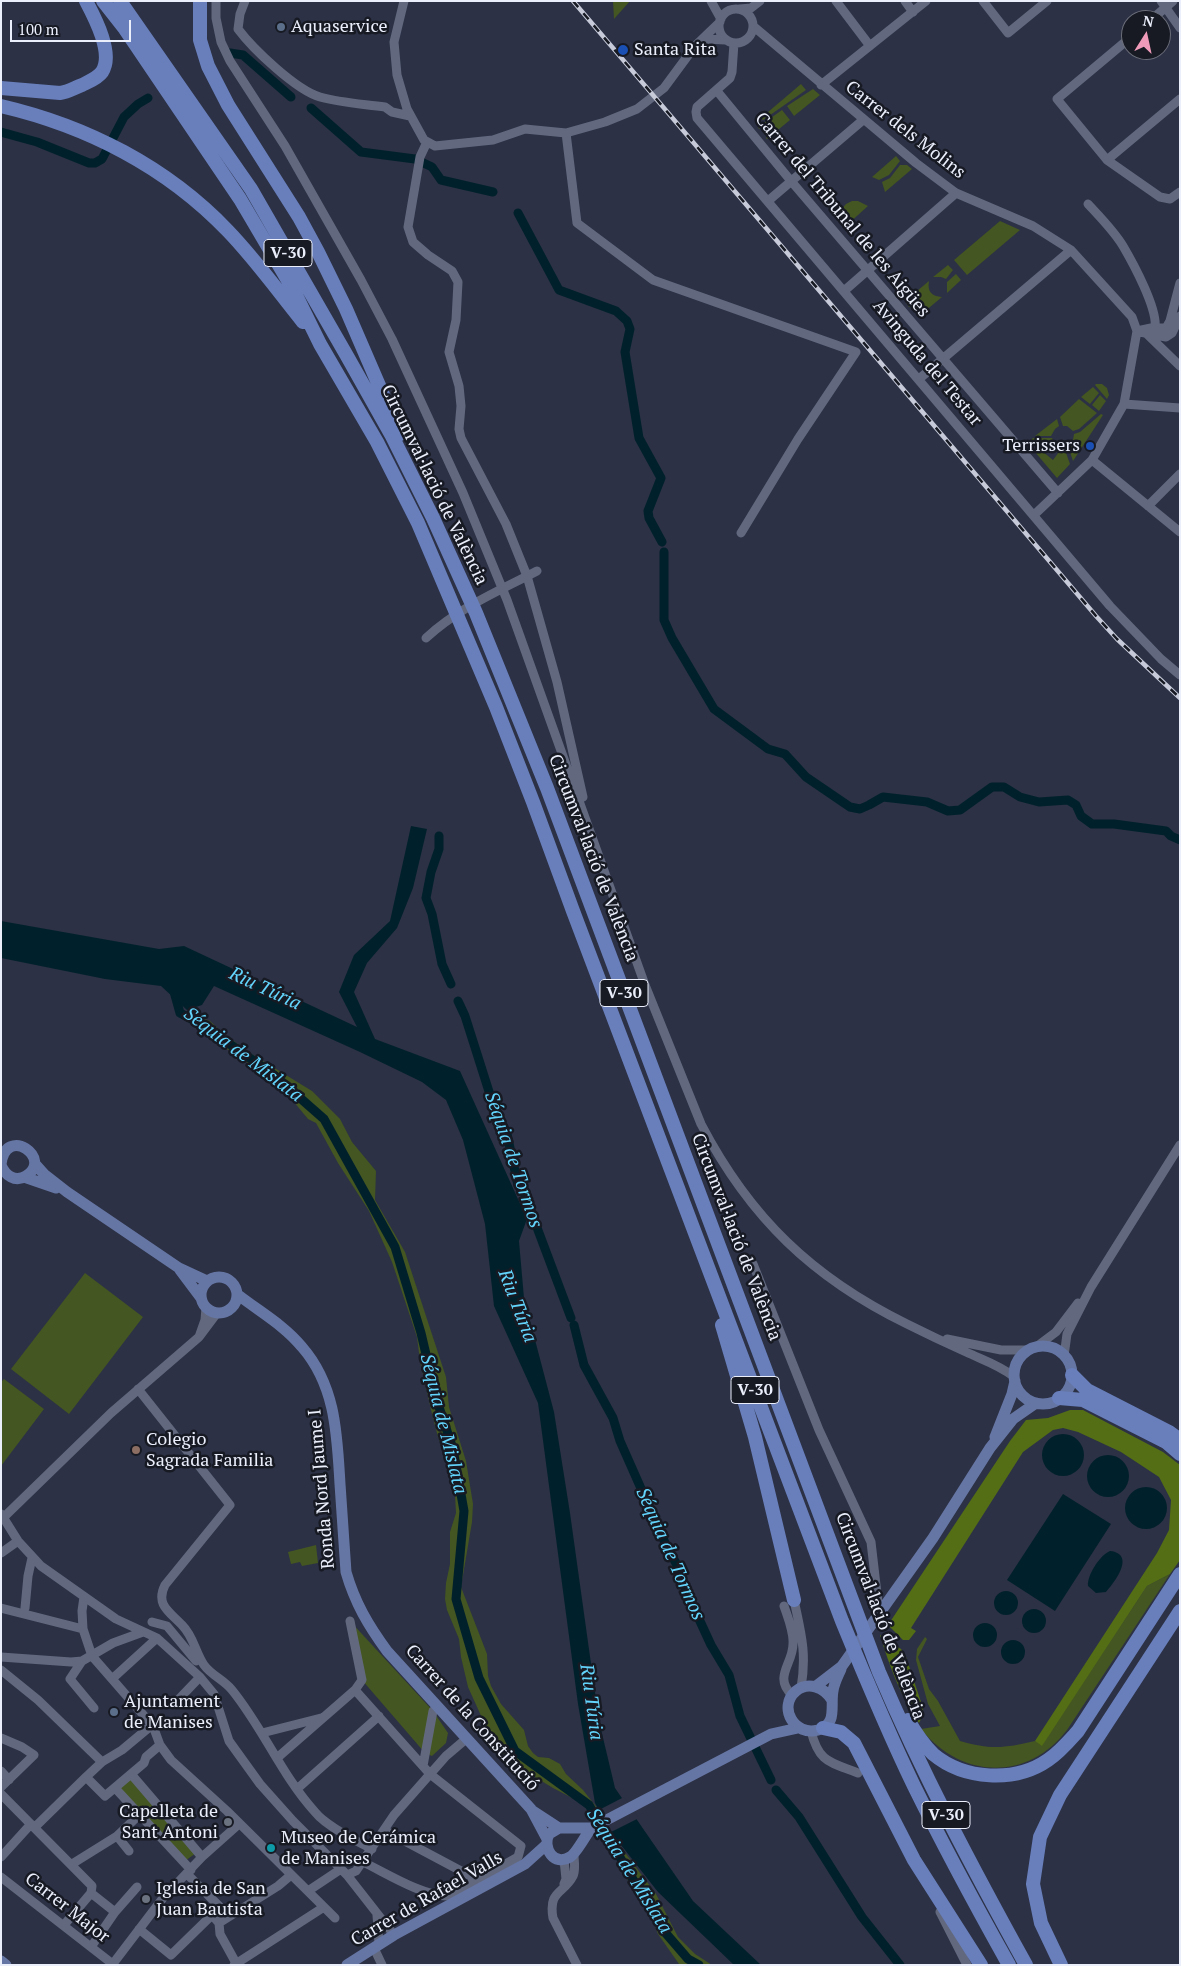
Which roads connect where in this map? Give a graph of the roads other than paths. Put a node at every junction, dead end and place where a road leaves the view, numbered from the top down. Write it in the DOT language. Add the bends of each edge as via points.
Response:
graph roads {
  1 [pos="86,1"];
  2 [pos="103,1"];
  3 [pos="120,1"];
  4 [pos="200,1"];
  5 [pos="216,1"];
  6 [pos="244,1"];
  7 [pos="404,1"];
  8 [pos="760,1"];
  9 [pos="836,1"];
  10 [pos="905,1"];
  11 [pos="926,1"];
  12 [pos="1046,1"];
  13 [pos="1173,1"];
  14 [pos="711,2"];
  15 [pos="984,2"];
  16 [pos="1163,4"];
  17 [pos="739,10"];
  18 [pos="728,12"];
  19 [pos="913,12"];
  20 [pos="720,21"];
  21 [pos="753,26"];
  22 [pos="1180,28"];
  23 [pos="750,36"];
  24 [pos="703,39"];
  25 [pos="730,41"];
  26 [pos="772,41"];
  27 [pos="1121,45"];
  28 [pos="870,46"];
  29 [pos="821,85"];
  30 [pos="1,88"];
  31 [pos="717,91"];
  32 [pos="404,98"];
  33 [pos="1180,99"];
  34 [pos="1,106"];
  35 [pos="385,107"];
  36 [pos="408,112"];
  37 [pos="864,120"];
  38 [pos="566,133"];
  39 [pos="431,144"];
  40 [pos="1107,160"];
  41 [pos="791,181"];
  42 [pos="956,192"];
  43 [pos="1180,192"];
  44 [pos="768,201"];
  45 [pos="1088,204"];
  46 [pos="1071,250"];
  47 [pos="867,271"];
  48 [pos="1180,283"];
  49 [pos="844,291"];
  50 [pos="1180,316"];
  51 [pos="1178,326"];
  52 [pos="1155,328"];
  53 [pos="1142,332"];
  54 [pos="320,344"];
  55 [pos="942,359"];
  56 [pos="1180,366"];
  57 [pos="919,379"];
  58 [pos="1124,404"];
  59 [pos="1180,408"];
  60 [pos="1092,460"];
  61 [pos="1180,474"];
  62 [pos="1058,493"];
  63 [pos="1148,506"];
  64 [pos="1034,515"];
  65 [pos="433,518"];
  66 [pos="1180,532"];
  67 [pos="741,534"];
  68 [pos="537,571"];
  69 [pos="527,576"];
  70 [pos="426,638"];
  71 [pos="1180,675"];
  72 [pos="585,816"];
  73 [pos="1180,1145"];
  74 [pos="5,1148"];
  75 [pos="667,1159"];
  76 [pos="34,1164"];
  77 [pos="1,1165"];
  78 [pos="24,1178"];
  79 [pos="67,1192"];
  80 [pos="753,1264"];
  81 [pos="179,1268"];
  82 [pos="207,1281"];
  83 [pos="1091,1287"];
  84 [pos="235,1300"];
  85 [pos="203,1303"];
  86 [pos="217,1312"];
  87 [pos="928,1334"];
  88 [pos="199,1337"];
  89 [pos="1032,1349"];
  90 [pos="1064,1356"];
  91 [pos="1072,1375"];
  92 [pos="1014,1379"];
  93 [pos="138,1389"];
  94 [pos="1060,1398"];
  95 [pos="1036,1403"];
  96 [pos="1180,1440"];
  97 [pos="990,1448"];
  98 [pos="1180,1454"];
  99 [pos="3,1516"];
  100 [pos="18,1541"];
  101 [pos="1,1553"];
  102 [pos="32,1558"];
  103 [pos="1180,1574"];
  104 [pos="84,1597"];
  105 [pos="789,1603"];
  106 [pos="1,1608"];
  107 [pos="26,1608"];
  108 [pos="884,1608"];
  109 [pos="1180,1611"];
  110 [pos="350,1621"];
  111 [pos="152,1622"];
  112 [pos="83,1629"];
  113 [pos="143,1632"];
  114 [pos="157,1638"];
  115 [pos="387,1651"];
  116 [pos="92,1656"];
  117 [pos="1,1657"];
  118 [pos="878,1660"];
  119 [pos="82,1661"];
  120 [pos="199,1662"];
  121 [pos="842,1666"];
  122 [pos="1,1670"];
  123 [pos="197,1675"];
  124 [pos="110,1677"];
  125 [pos="816,1686"];
  126 [pos="355,1690"];
  127 [pos="797,1691"];
  128 [pos="832,1700"];
  129 [pos="176,1702"];
  130 [pos="94,1708"];
  131 [pos="433,1711"];
  132 [pos="788,1711"];
  133 [pos="379,1716"];
  134 [pos="323,1718"];
  135 [pos="300,1723"];
  136 [pos="152,1724"];
  137 [pos="798,1728"];
  138 [pos="817,1730"];
  139 [pos="307,1732"];
  140 [pos="262,1733"];
  141 [pos="771,1734"];
  142 [pos="1,1738"];
  143 [pos="466,1739"];
  144 [pos="160,1745"];
  145 [pos="277,1758"];
  146 [pos="102,1762"];
  147 [pos="423,1766"];
  148 [pos="1,1772"];
  149 [pos="858,1773"];
  150 [pos="131,1774"];
  151 [pos="430,1774"];
  152 [pos="86,1777"];
  153 [pos="9,1780"];
  154 [pos="1,1787"];
  155 [pos="115,1788"];
  156 [pos="296,1789"];
  157 [pos="1,1794"];
  158 [pos="530,1809"];
  159 [pos="140,1815"];
  160 [pos="239,1824"];
  161 [pos="33,1825"];
  162 [pos="593,1827"];
  163 [pos="563,1828"];
  164 [pos="384,1830"];
  165 [pos="117,1836"];
  166 [pos="546,1842"];
  167 [pos="372,1849"];
  168 [pos="130,1851"];
  169 [pos="568,1855"];
  170 [pos="1,1857"];
  171 [pos="202,1857"];
  172 [pos="914,1860"];
  173 [pos="363,1862"];
  174 [pos="72,1864"];
  175 [pos="525,1864"];
  176 [pos="189,1872"];
  177 [pos="344,1872"];
  178 [pos="291,1875"];
  179 [pos="1,1876"];
  180 [pos="478,1880"];
  181 [pos="137,1887"];
  182 [pos="308,1891"];
  183 [pos="91,1893"];
  184 [pos="324,1907"];
  185 [pos="115,1912"];
  186 [pos="377,1914"];
  187 [pos="335,1918"];
  188 [pos="225,1920"];
  189 [pos="64,1926"];
  190 [pos="139,1929"];
  191 [pos="394,1935"];
  192 [pos="377,1946"];
  193 [pos="90,1947"];
  194 [pos="1,1961"];
  195 [pos="235,1964"];
  196 [pos="6,1965"];
  197 [pos="113,1965"];
  198 [pos="347,1965"];
  199 [pos="382,1965"];
  200 [pos="577,1965"];
  201 [pos="967,1965"];
  202 [pos="981,1965"];
  203 [pos="1009,1965"];
  204 [pos="1026,1965"];
  205 [pos="1061,1965"];
  1 -- 30 [label="highway" via="96,19 107,55 102,72 67,92"];
  2 -- 54 [label="highway, Circumval·lació de València / V-30" via="240,200 293,289"];
  3 -- 65 [label="highway, Circumval·lació de València / V-30" via="251,189 370,396"];
  4 -- 65 [label="highway" via="200,40 208,66 228,105 318,252 346,309"];
  5 -- 72 [label="street" via="221,42 230,61 285,146 392,339 463,493 507,600"];
  6 -- 35 [label="street" via="238,29 298,86 319,97"];
  7 -- 32 [label="street" via="394,42 394,58"];
  8 -- 17 [label="street" via="751,8"];
  9 -- 28 [label="street"];
  10 -- 19 [label="street"];
  11 -- 19 [label="street"];
  12 -- 15 [label="street" via="1008,32"];
  13 -- 16 [label="street"];
  14 -- 18 [label="street"];
  14 -- 20 [label="street"];
  16 -- 22 [label="street"];
  17 -- 18 [label="street"];
  17 -- 21 [label="street" via="746,12"];
  18 -- 20 [label="street"];
  19 -- 28 [label="street"];
  20 -- 24 [label="street"];
  20 -- 25 [label="street" via="720,32"];
  21 -- 23 [label="street"];
  21 -- 26 [label="street, Carrer dels Molins"];
  23 -- 25 [label="street" via="743,41"];
  23 -- 26 [label="street, Carrer dels Molins"];
  24 -- 25 [label="street"];
  24 -- 38 [label="street" via="664,88 637,109"];
  25 -- 31 [label="street" via="732,72"];
  26 -- 29 [label="street, Carrer dels Molins"];
  27 -- 40 [label="street" via="1057,99"];
  28 -- 29 [label="street"];
  29 -- 37 [label="street, Carrer dels Molins"];
  31 -- 41 [label="street, Carrer del Tribunal de les Aigües"];
  31 -- 44 [label="street, Avinguda del Testar" via="697,107 697,118"];
  32 -- 35 [label="street"];
  32 -- 36 [label="street"];
  33 -- 40 [label="street"];
  34 -- 54 [label="highway" via="71,127 105,142 191,197 248,253"];
  35 -- 36 [label="street" via="392,112"];
  36 -- 39 [label="street"];
  37 -- 41 [label="street"];
  37 -- 42 [label="street, Carrer dels Molins"];
  38 -- 39 [label="street" via="525,129 493,140"];
  38 -- 67 [label="street" via="577,223 653,280 856,352"];
  39 -- 69 [label="street" via="420,160 408,228 413,242 452,272 458,282 456,320 449,352 459,386 461,438 506,524"];
  40 -- 43 [label="street" via="1160,198 1170,199"];
  41 -- 44 [label="street"];
  41 -- 47 [label="street, Carrer del Tribunal de les Aigües"];
  42 -- 46 [label="street, Carrer dels Molins" via="1033,226"];
  42 -- 47 [label="street"];
  44 -- 49 [label="street, Avinguda del Testar"];
  45 -- 52 [label="street" via="1122,245 1152,306 1157,319"];
  46 -- 53 [label="street, Carrer dels Molins" via="1122,304"];
  46 -- 55 [label="street"];
  47 -- 49 [label="street"];
  47 -- 55 [label="street, Carrer del Tribunal de les Aigües"];
  48 -- 52 [label="street" via="1170,321 1166,328"];
  49 -- 57 [label="street, Avinguda del Testar"];
  50 -- 51 [label="street"];
  51 -- 53 [label="street" via="1166,337"];
  52 -- 53 [label="street"];
  53 -- 56 [label="street, Carrer dels Molins"];
  53 -- 58 [label="street"];
  54 -- 75 [label="highway, Circumval·lació de València / V-30" via="377,442 418,523 450,598 533,802"];
  55 -- 57 [label="street"];
  55 -- 62 [label="street, Carrer del Tribunal de les Aigües"];
  57 -- 64 [label="street, Avinguda del Testar"];
  58 -- 59 [label="street"];
  58 -- 60 [label="street"];
  60 -- 62 [label="street"];
  60 -- 63 [label="street"];
  61 -- 63 [label="street"];
  62 -- 64 [label="street"];
  63 -- 66 [label="street"];
  64 -- 71 [label="street, Avinguda del Testar" via="1110,606"];
  65 -- 118 [label="highway, Circumval·lació de València / V-30" via="476,613 570,847 854,1606"];
  68 -- 69 [label="street"];
  69 -- 70 [label="street" via="471,604"];
  69 -- 72 [label="street" via="573,749"];
  72 -- 87 [label="street" via="645,985 701,1124 725,1165 753,1205 803,1259 872,1307"];
  73 -- 83 [label="street"];
  74 -- 76 [label="main road" via="18,1145 28,1149"];
  74 -- 77 [label="main road"];
  75 -- 105 [label="highway" via="755,1437"];
  75 -- 203 [label="highway, Circumval·lació de València / V-30" via="868,1685 914,1785"];
  76 -- 78 [label="main road"];
  76 -- 79 [label="main road"];
  77 -- 78 [label="main road" via="9,1176"];
  78 -- 79 [label="main road"];
  79 -- 81 [label="main road"];
  80 -- 108 [label="street" via="816,1423 871,1542 878,1602"];
  81 -- 82 [label="main road"];
  81 -- 85 [label="main road"];
  82 -- 84 [label="main road" via="216,1277 228,1279 233,1283"];
  82 -- 85 [label="main road" via="203,1286"];
  83 -- 89 [label="street" via="1056,1332"];
  83 -- 90 [label="street" via="1067,1334"];
  84 -- 86 [label="main road" via="224,1312"];
  84 -- 115 [label="main road, Ronda Nord Jaume I" via="280,1324 320,1372 330,1395 337,1436 346,1572 367,1624"];
  85 -- 86 [label="main road"];
  85 -- 88 [label="street" via="205,1320"];
  86 -- 88 [label="street"];
  87 -- 89 [label="street" via="1001,1350"];
  87 -- 92 [label="street" via="996,1365"];
  88 -- 93 [label="street"];
  89 -- 90 [label="main road" via="1051,1347"];
  89 -- 92 [label="main road" via="1018,1359"];
  90 -- 91 [label="main road"];
  91 -- 94 [label="main road" via="1068,1390"];
  91 -- 96 [label="highway" via="1087,1390"];
  92 -- 95 [label="main road" via="1022,1395"];
  92 -- 97 [label="main road" via="1012,1394"];
  93 -- 99 [label="street"];
  93 -- 120 [label="street" via="230,1505 161,1592 164,1606 190,1632"];
  94 -- 95 [label="main road"];
  94 -- 98 [label="highway" via="1083,1400 1166,1442"];
  95 -- 97 [label="main road" via="1013,1419"];
  97 -- 108 [label="main road"];
  99 -- 100 [label="street"];
  100 -- 101 [label="street"];
  100 -- 102 [label="street"];
  102 -- 104 [label="street"];
  102 -- 107 [label="street"];
  103 -- 118 [label="highway" via="1078,1731 1047,1761 1027,1771 1000,1776 976,1774 953,1766 934,1754 917,1736"];
  104 -- 112 [label="street"];
  104 -- 113 [label="street" via="116,1619"];
  105 -- 127 [label="street" via="805,1654 805,1667"];
  105 -- 127 [label="street" via="793,1647 783,1681 786,1688"];
  106 -- 112 [label="street"];
  108 -- 121 [label="main road"];
  109 -- 205 [label="highway" via="1060,1795 1040,1838 1033,1884 1041,1923"];
  110 -- 126 [label="street" via="362,1680"];
  111 -- 120 [label="street" via="167,1626"];
  112 -- 116 [label="street"];
  113 -- 114 [label="street"];
  113 -- 116 [label="street"];
  114 -- 123 [label="street"];
  114 -- 124 [label="street"];
  115 -- 143 [label="main road, Carrer de la Constitució"];
  116 -- 119 [label="street"];
  116 -- 124 [label="street"];
  117 -- 119 [label="street"];
  118 -- 204 [label="highway, Circumval·lació de València / V-30" via="897,1714 925,1775"];
  119 -- 130 [label="street" via="70,1678"];
  120 -- 123 [label="street"];
  120 -- 140 [label="street" via="231,1689"];
  121 -- 125 [label="main road"];
  121 -- 128 [label="main road"];
  122 -- 146 [label="street" via="38,1700"];
  123 -- 129 [label="street"];
  123 -- 177 [label="street" via="214,1694 229,1741 260,1784"];
  124 -- 136 [label="street"];
  125 -- 127 [label="main road"];
  125 -- 128 [label="main road"];
  126 -- 133 [label="street"];
  126 -- 134 [label="street"];
  127 -- 132 [label="main road" via="789,1700"];
  128 -- 138 [label="main road" via="831,1718"];
  131 -- 147 [label="street"];
  132 -- 137 [label="main road"];
  132 -- 141 [label="main road"];
  133 -- 147 [label="street"];
  133 -- 156 [label="street"];
  134 -- 135 [label="street"];
  134 -- 139 [label="street"];
  135 -- 139 [label="street"];
  135 -- 140 [label="street"];
  136 -- 144 [label="street"];
  136 -- 146 [label="street" via="122,1750"];
  137 -- 138 [label="main road"];
  137 -- 141 [label="main road"];
  138 -- 149 [label="street" via="816,1750 824,1760"];
  138 -- 172 [label="highway" via="841,1732 854,1742"];
  139 -- 145 [label="street"];
  140 -- 145 [label="street"];
  141 -- 162 [label="main road"];
  142 -- 153 [label="street" via="34,1755"];
  143 -- 151 [label="street"];
  143 -- 158 [label="main road, Carrer de la Constitució"];
  144 -- 150 [label="street"];
  144 -- 160 [label="street" via="183,1774"];
  145 -- 156 [label="street"];
  146 -- 152 [label="street"];
  147 -- 151 [label="street"];
  148 -- 153 [label="street"];
  150 -- 155 [label="street"];
  150 -- 171 [label="street"];
  151 -- 164 [label="street"];
  151 -- 180 [label="street, Carrer de Rafael Valls" via="521,1846 518,1858"];
  152 -- 155 [label="street" via="105,1796"];
  152 -- 161 [label="street"];
  153 -- 154 [label="street"];
  155 -- 159 [label="street"];
  156 -- 167 [label="street" via="316,1814"];
  157 -- 161 [label="street"];
  158 -- 163 [label="main road, Carrer de la Constitució"];
  158 -- 166 [label="main road, Carrer de la Constitució"];
  159 -- 165 [label="street"];
  159 -- 176 [label="street"];
  160 -- 171 [label="street"];
  160 -- 178 [label="street"];
  161 -- 170 [label="street"];
  161 -- 174 [label="street"];
  162 -- 163 [label="main road"];
  162 -- 169 [label="main road"];
  163 -- 166 [label="main road" via="550,1834"];
  163 -- 169 [label="main road" via="576,1836"];
  164 -- 167 [label="street"];
  164 -- 180 [label="street"];
  165 -- 168 [label="street"];
  165 -- 174 [label="street"];
  166 -- 169 [label="main road" via="550,1854"];
  166 -- 175 [label="main road, Carrer de Rafael Valls"];
  167 -- 173 [label="street"];
  169 -- 175 [label="main road, Carrer de Rafael Valls"];
  169 -- 200 [label="street" via="566,1879 554,1897 552,1910"];
  171 -- 176 [label="street"];
  172 -- 201 [label="street"];
  172 -- 202 [label="highway"];
  173 -- 177 [label="street" via="356,1871"];
  173 -- 180 [label="street, Carrer de Rafael Valls" via="438,1897 449,1896"];
  174 -- 183 [label="street" via="92,1886"];
  175 -- 191 [label="main road, Carrer de Rafael Valls"];
  176 -- 188 [label="street" via="219,1906"];
  176 -- 190 [label="street"];
  177 -- 182 [label="street"];
  177 -- 186 [label="street"];
  178 -- 182 [label="street"];
  178 -- 188 [label="street"];
  179 -- 189 [label="street, Carrer Major"];
  181 -- 185 [label="street"];
  182 -- 184 [label="street"];
  183 -- 185 [label="street"];
  183 -- 189 [label="street"];
  184 -- 187 [label="street"];
  184 -- 195 [label="street"];
  185 -- 193 [label="street"];
  186 -- 191 [label="street"];
  186 -- 192 [label="street"];
  188 -- 190 [label="street" via="212,1915 171,1955"];
  188 -- 195 [label="street" via="220,1934"];
  189 -- 193 [label="street, Carrer Major"];
  190 -- 197 [label="street"];
  191 -- 192 [label="main road, Carrer de Rafael Valls"];
  192 -- 198 [label="main road, Carrer de Rafael Valls"];
  192 -- 199 [label="street"];
  193 -- 197 [label="street, Carrer Major"];
  194 -- 196 [label="main road"];
}
